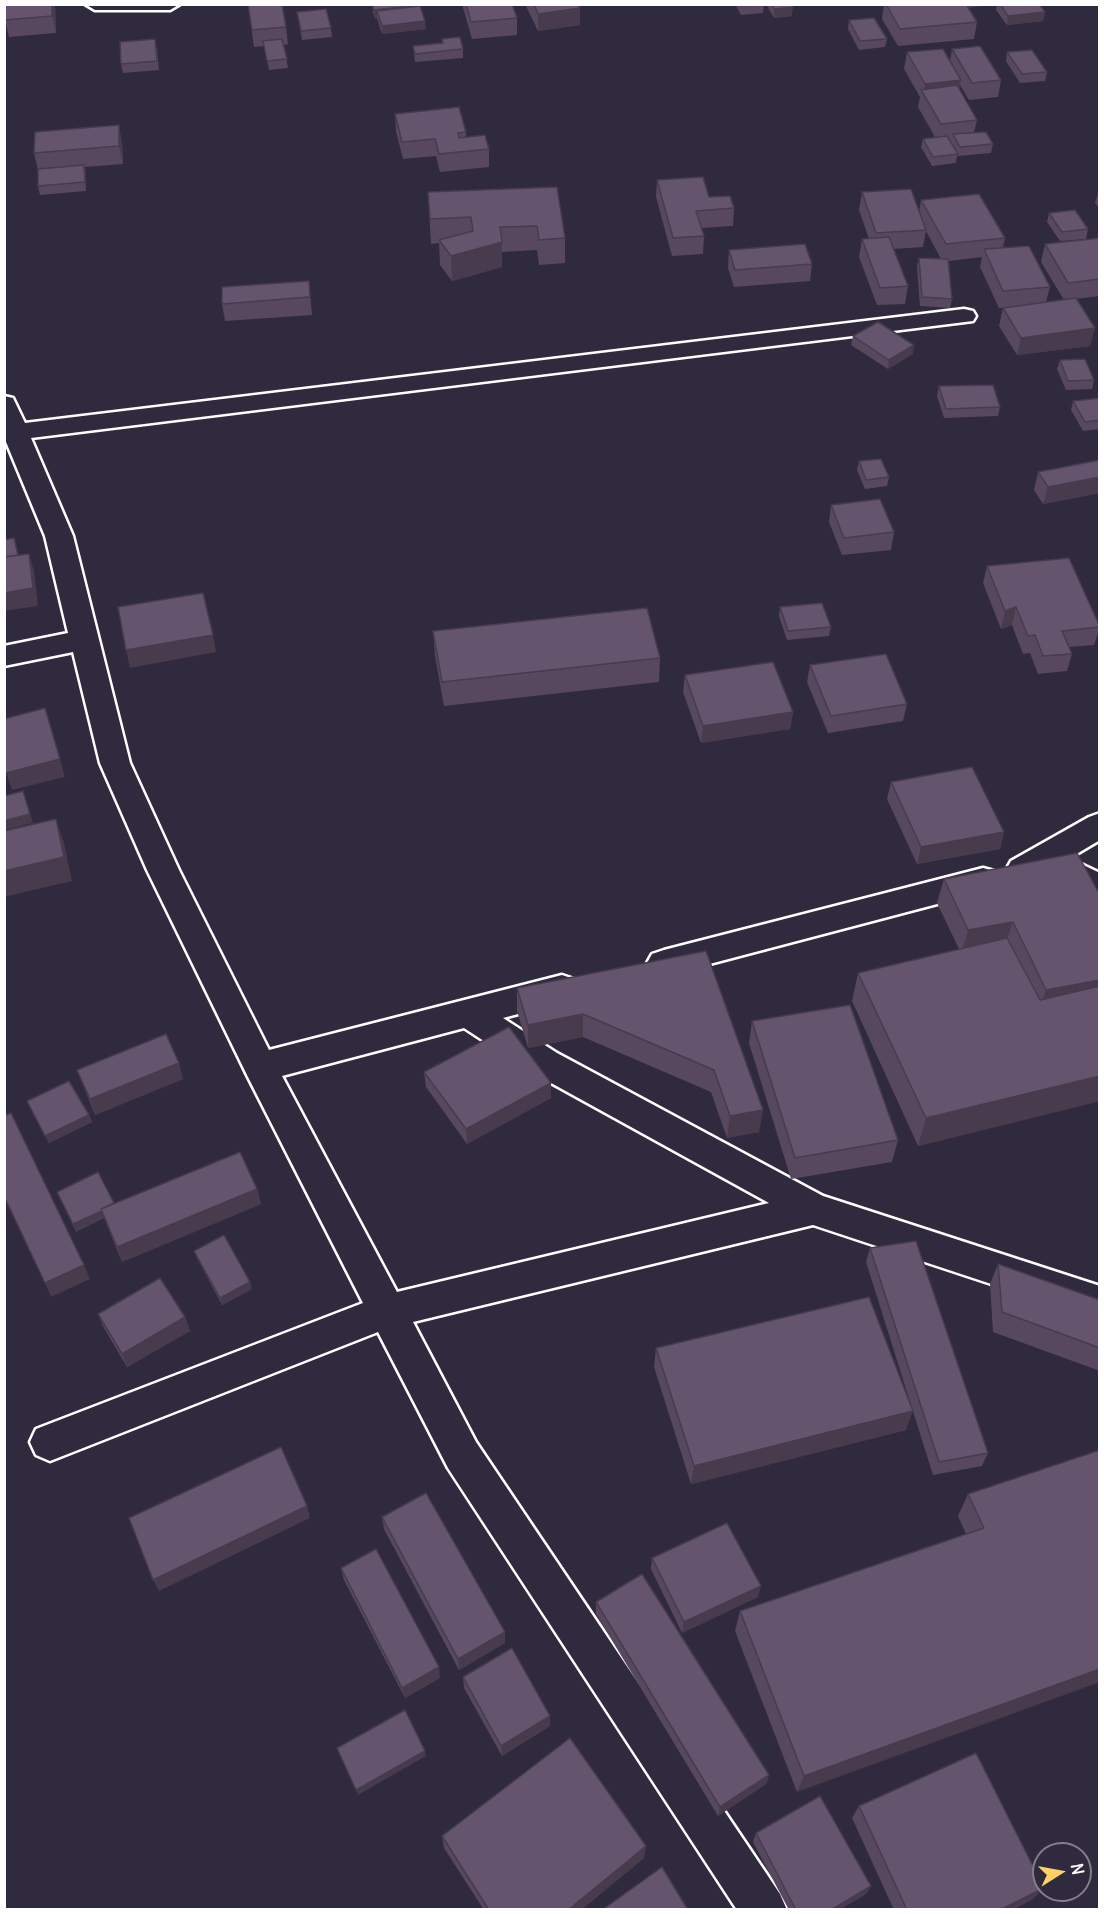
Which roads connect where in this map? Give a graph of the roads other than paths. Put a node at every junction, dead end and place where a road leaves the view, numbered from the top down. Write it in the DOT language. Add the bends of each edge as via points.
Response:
graph roads {
  1 [pos="95,4"];
  2 [pos="170,4"];
  3 [pos="964,316"];
  4 [pos="11,418"];
  5 [pos="86,639"];
  6 [pos="4,656"];
  7 [pos="1100,825"];
  8 [pos="1022,870"];
  9 [pos="1100,891"];
  10 [pos="629,971"];
  11 [pos="595,980"];
  12 [pos="468,1013"];
  13 [pos="260,1067"];
  14 [pos="813,1209"];
  15 [pos="1100,1304"];
  16 [pos="387,1311"];
  17 [pos="50,1442"];
  18 [pos="764,1910"];
  1 -- 2 [label="street"];
  3 -- 4 [label="street"];
  4 -- 5 [label="street" via="59,536"];
  5 -- 6 [label="street"];
  5 -- 13 [label="street" via="115,763"];
  7 -- 8 [label="street"];
  8 -- 9 [label="street" via="1081,876"];
  8 -- 10 [label="street"];
  11 -- 12 [label="street"];
  12 -- 13 [label="street"];
  12 -- 14 [label="street" via="545,1063"];
  13 -- 16 [label="street"];
  14 -- 15 [label="street"];
  14 -- 16 [label="street"];
  16 -- 17 [label="street"];
  16 -- 18 [label="street" via="462,1455"];
}
